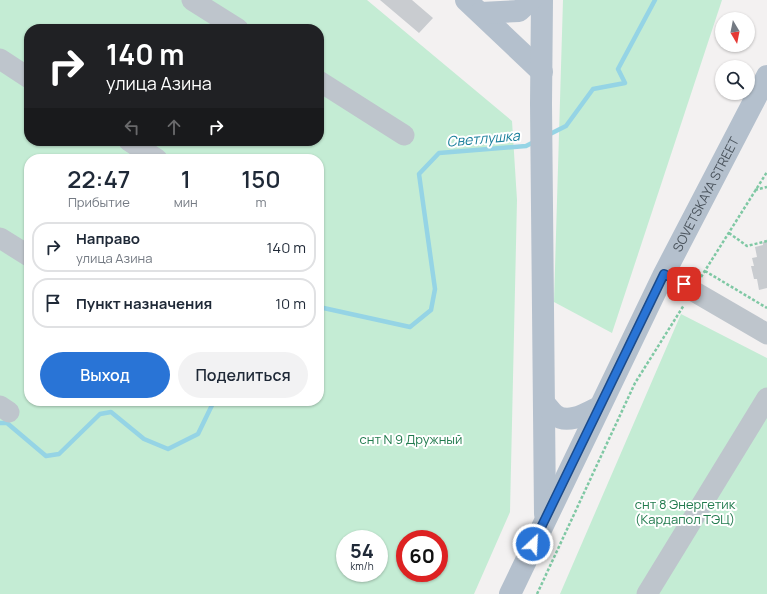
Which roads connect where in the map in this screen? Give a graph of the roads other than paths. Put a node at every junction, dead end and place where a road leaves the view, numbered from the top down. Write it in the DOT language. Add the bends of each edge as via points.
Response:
graph roads {
  1 [pos="192,0"];
  2 [pos="531,0"];
  3 [pos="542,0"];
  4 [pos="473,7"];
  5 [pos="230,24"];
  6 [pos="0,60"];
  7 [pos="542,72"];
  8 [pos="24,75"];
  9 [pos="767,76"];
  10 [pos="324,84"];
  11 [pos="404,135"];
  12 [pos="137,146"];
  13 [pos="149,154"];
  14 [pos="0,238"];
  15 [pos="24,253"];
  16 [pos="664,274"];
  17 [pos="767,334"];
  18 [pos="767,398"];
  19 [pos="544,403"];
  20 [pos="599,407"];
  21 [pos="545,520"];
  22 [pos="510,594"];
  23 [pos="647,594"];
  1 -- 5 [label="street"];
  2 -- 4 [label="main road" via="519,11"];
  3 -- 7 [label="main road"];
  4 -- 7 [label="main road"];
  6 -- 8 [label="street"];
  7 -- 19 [label="main road"];
  9 -- 16 [label="main road, SOVETSKAYA STREET"];
  10 -- 11 [label="street"];
  12 -- 13 [label="street"];
  14 -- 15 [label="street"];
  16 -- 17 [label="street"];
  16 -- 20 [label="main road, SOVETSKAYA STREET"];
  18 -- 23 [label="street"];
  19 -- 20 [label="main road" via="556,416 567,418 579,417"];
  19 -- 21 [label="main road"];
  20 -- 21 [label="main road, SOVETSKAYA STREET"];
  21 -- 22 [label="main road, SOVETSKAYA STREET"];
}
